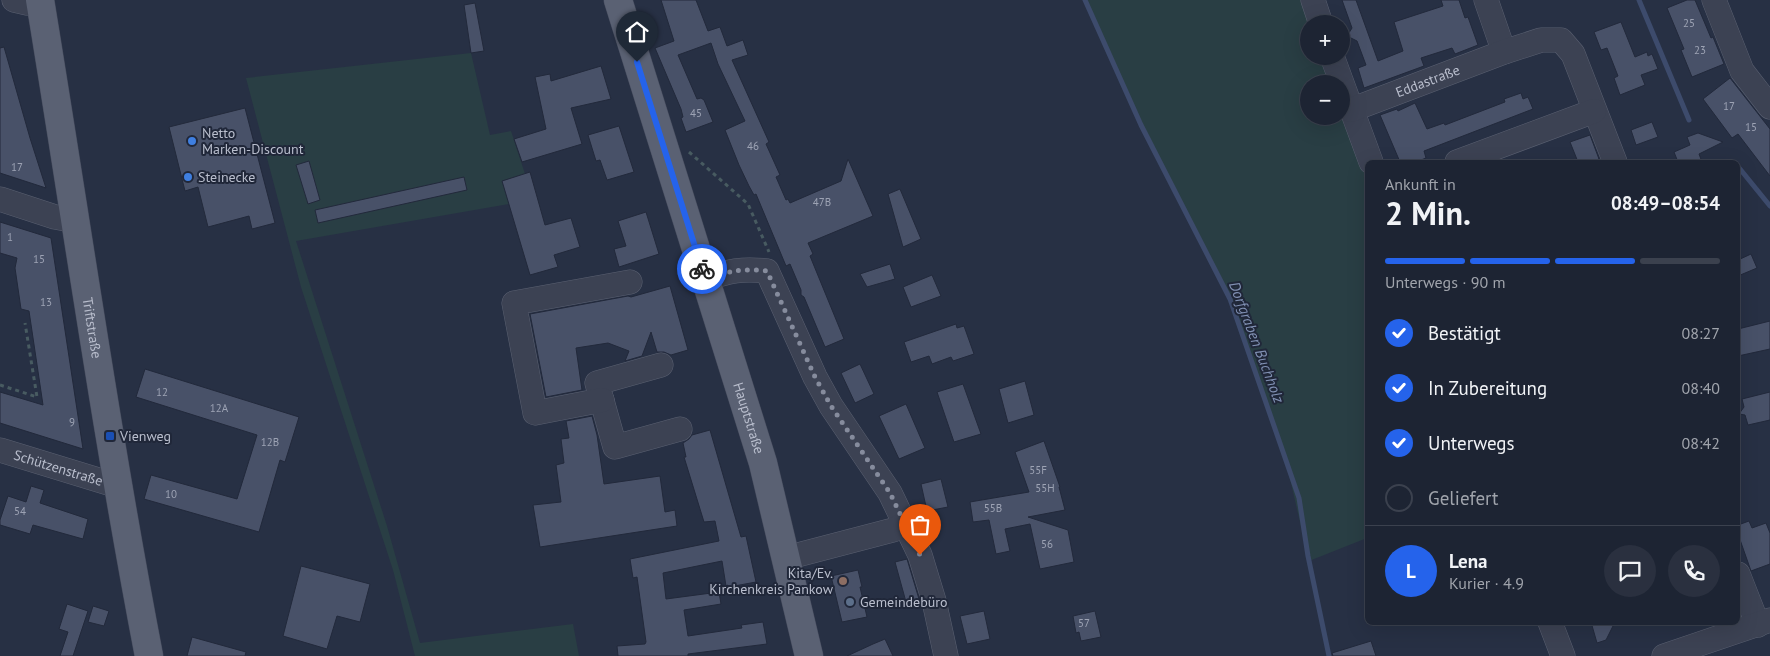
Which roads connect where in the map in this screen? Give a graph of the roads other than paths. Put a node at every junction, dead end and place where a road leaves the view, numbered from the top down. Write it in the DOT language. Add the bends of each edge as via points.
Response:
graph roads {
  1 [pos="14,0"];
  2 [pos="40,0"];
  3 [pos="618,0"];
  4 [pos="1313,0"];
  5 [pos="1486,0"];
  6 [pos="1714,0"];
  7 [pos="1318,15"];
  8 [pos="1504,52"];
  9 [pos="1335,65"];
  10 [pos="1770,107"];
  11 [pos="1351,110"];
  12 [pos="1594,110"];
  13 [pos="1370,160"];
  14 [pos="1463,160"];
  15 [pos="1614,160"];
  16 [pos="0,199"];
  17 [pos="76,221"];
  18 [pos="705,279"];
  19 [pos="630,282"];
  20 [pos="660,365"];
  21 [pos="602,400"];
  22 [pos="680,429"];
  23 [pos="0,450"];
  24 [pos="118,486"];
  25 [pos="906,524"];
  26 [pos="786,558"];
  27 [pos="1740,578"];
  28 [pos="1764,623"];
  29 [pos="1551,625"];
  30 [pos="149,656"];
  31 [pos="809,656"];
  32 [pos="946,656"];
  33 [pos="1563,656"];
  34 [pos="1664,656"];
  1 -- 2 [label="street" via="27,3"];
  2 -- 17 [label="main road, Triftstraße"];
  3 -- 18 [label="main road, Hauptstraße"];
  4 -- 7 [label="street"];
  5 -- 8 [label="street"];
  6 -- 10 [label="street" via="1742,71"];
  8 -- 11 [label="street, Eddastraße"];
  8 -- 12 [label="street, Eddastraße" via="1542,40 1561,40 1572,54"];
  9 -- 11 [label="street"];
  11 -- 13 [label="street"];
  12 -- 14 [label="street"];
  12 -- 15 [label="street, Eddastraße"];
  16 -- 17 [label="street"];
  17 -- 24 [label="main road, Triftstraße"];
  18 -- 25 [label="street" via="747,269 767,271 831,406 884,483"];
  18 -- 26 [label="main road, Hauptstraße" via="763,463"];
  19 -- 21 [label="street" via="514,303 535,412"];
  20 -- 21 [label="street" via="597,383"];
  21 -- 22 [label="street" via="614,447"];
  23 -- 24 [label="street, Schützenstraße"];
  24 -- 30 [label="main road, Triftstraße"];
  25 -- 26 [label="street"];
  25 -- 32 [label="street" via="920,555 934,601"];
  26 -- 31 [label="main road, Hauptstraße"];
  27 -- 28 [label="street"];
  28 -- 34 [label="street"];
  29 -- 33 [label="street"];
}
